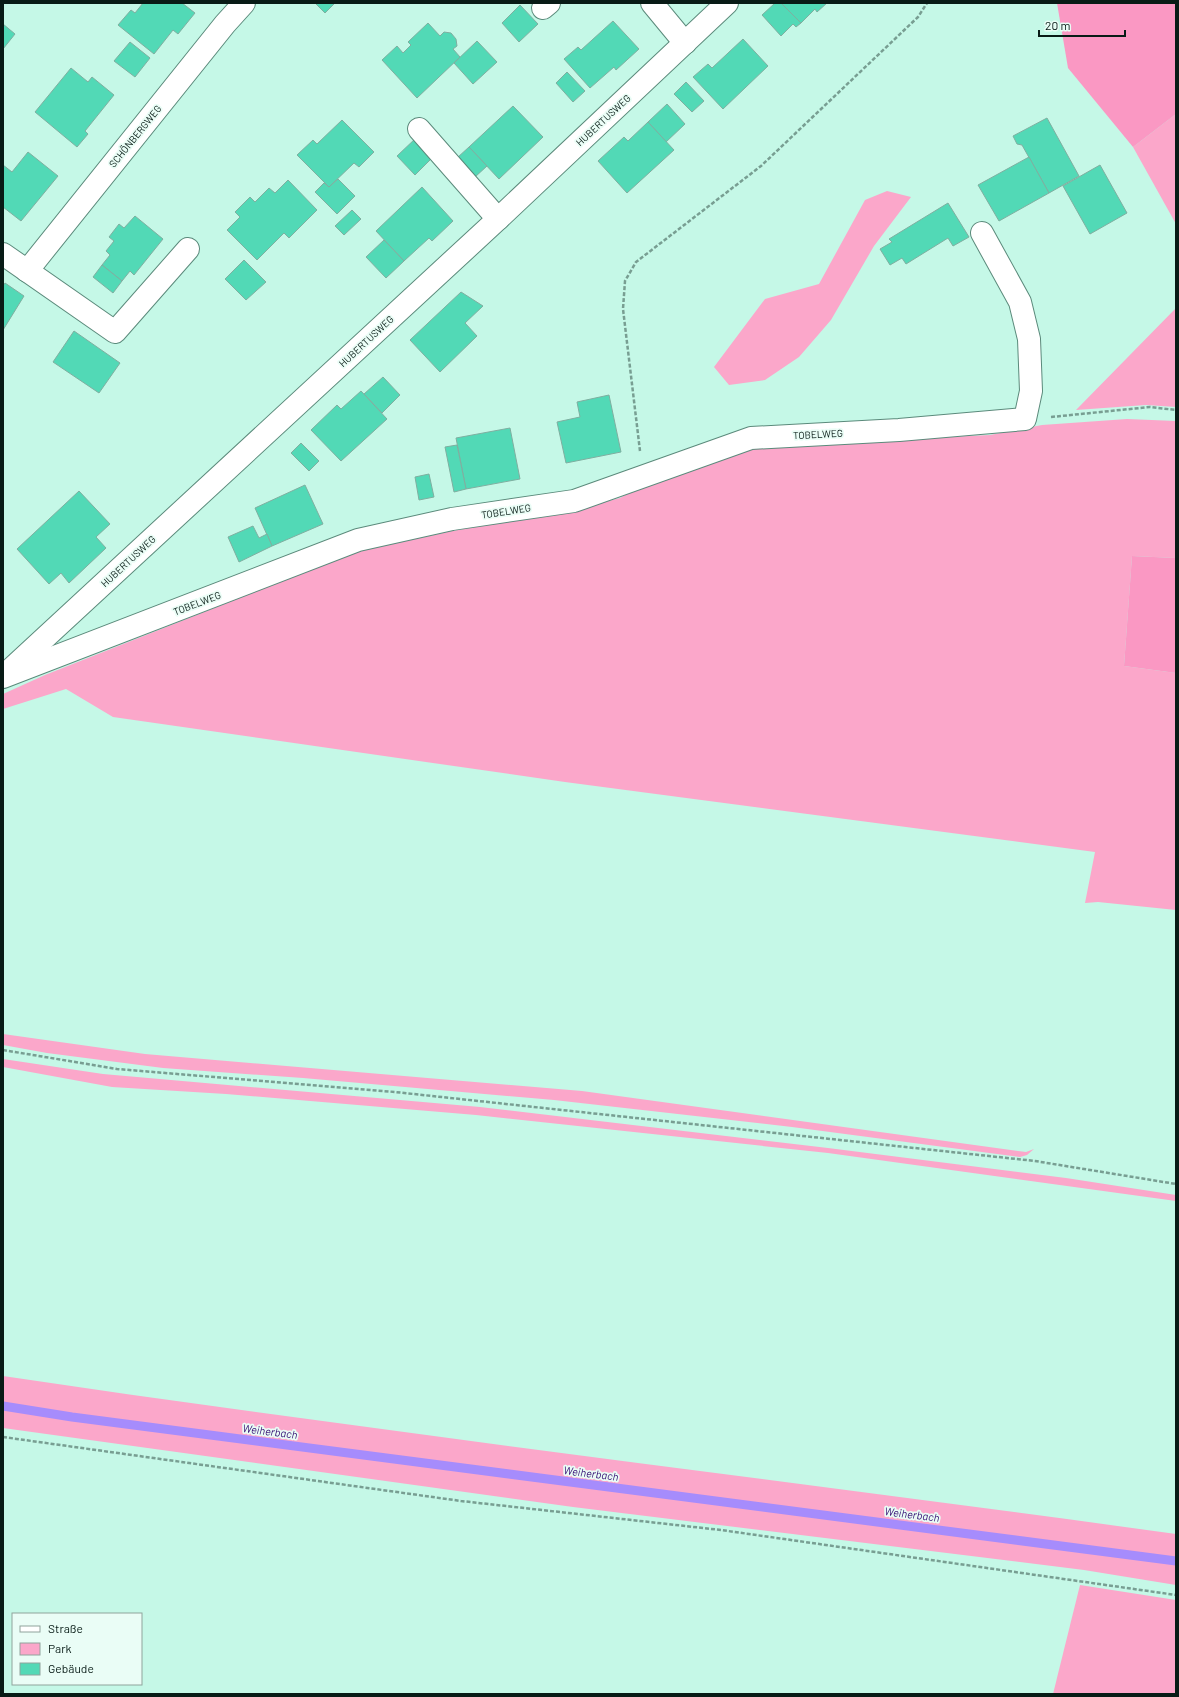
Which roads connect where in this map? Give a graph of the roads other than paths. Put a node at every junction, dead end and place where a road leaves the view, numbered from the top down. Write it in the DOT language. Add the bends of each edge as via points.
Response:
graph roads {
  1 [pos="244,3"];
  2 [pos="652,3"];
  3 [pos="727,3"];
  4 [pos="684,43"];
  5 [pos="419,129"];
  6 [pos="498,219"];
  7 [pos="982,233"];
  8 [pos="188,249"];
  9 [pos="3,254"];
  10 [pos="27,271"];
  11 [pos="3,677"];
  1 -- 10 [label="street, SCHÖNBERGWEG"];
  2 -- 4 [label="street"];
  3 -- 4 [label="street, HUBERTUSWEG"];
  4 -- 6 [label="street, HUBERTUSWEG"];
  5 -- 6 [label="street"];
  6 -- 11 [label="street, HUBERTUSWEG"];
  7 -- 11 [label="street, TOBELWEG" via="1020,302 1024,317 1029,339 1031,391 1025,419 899,430 751,438 574,501 452,519 358,540"];
  8 -- 10 [label="street" via="115,332"];
  9 -- 10 [label="street"];
}
